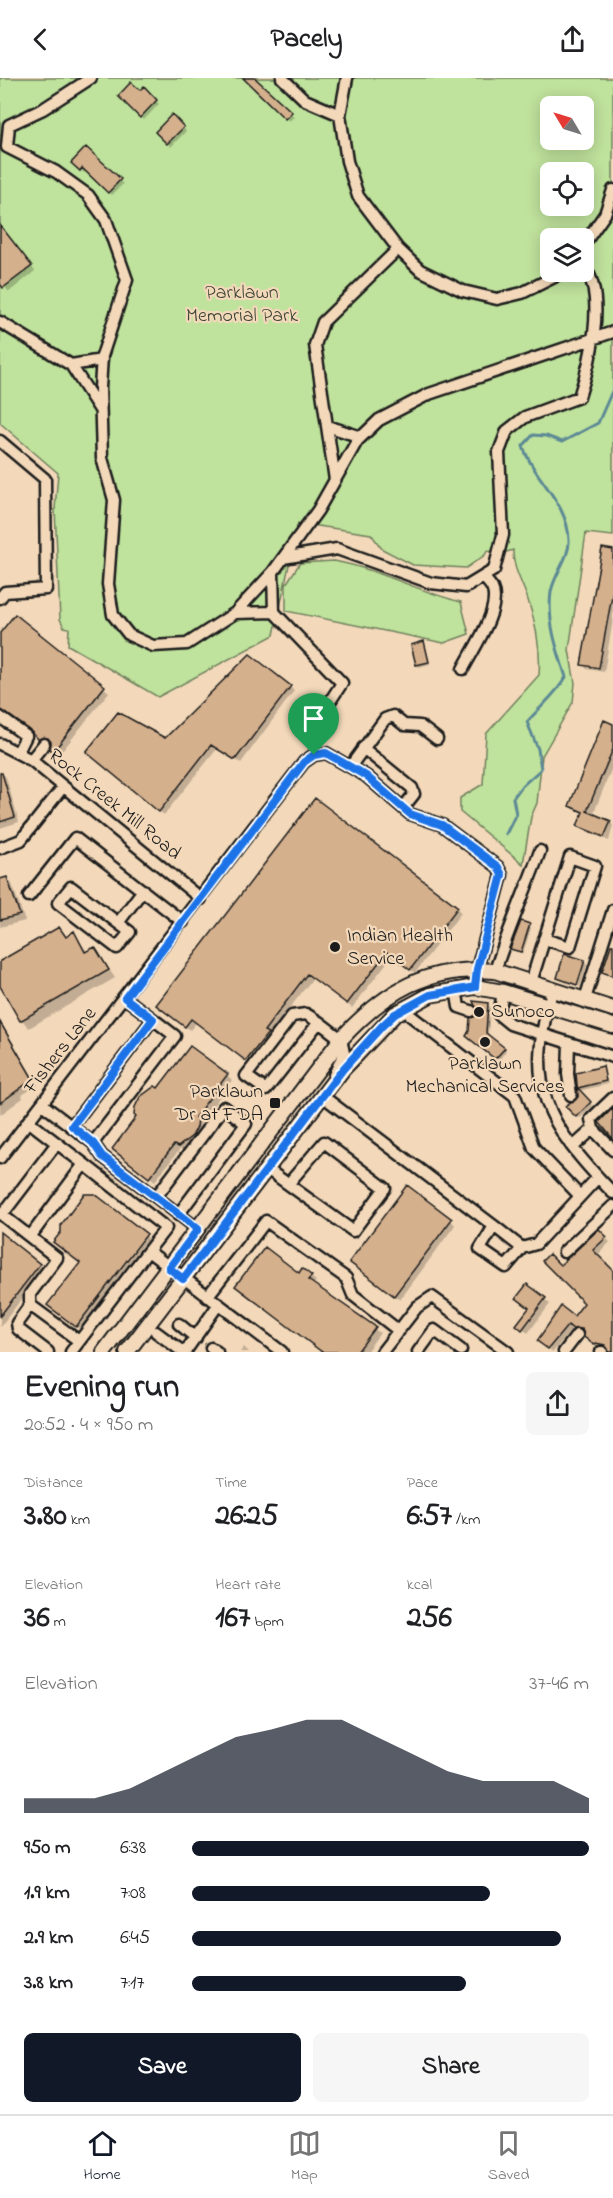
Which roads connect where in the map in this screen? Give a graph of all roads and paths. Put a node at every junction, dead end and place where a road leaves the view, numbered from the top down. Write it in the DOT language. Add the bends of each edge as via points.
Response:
graph roads {
  1 [pos="91,78"];
  2 [pos="282,78"];
  3 [pos="347,78"];
  4 [pos="340,115"];
  5 [pos="4,148"];
  6 [pos="613,190"];
  7 [pos="594,230"];
  8 [pos="398,249"];
  9 [pos="545,282"];
  10 [pos="589,282"];
  11 [pos="0,322"];
  12 [pos="613,332"];
  13 [pos="595,340"];
  14 [pos="102,360"];
  15 [pos="71,365"];
  16 [pos="100,411"];
  17 [pos="327,426"];
  18 [pos="362,437"];
  19 [pos="0,441"];
  20 [pos="335,480"];
  21 [pos="283,558"];
  22 [pos="273,572"];
  23 [pos="483,577"];
  24 [pos="1,596"];
  25 [pos="274,612"];
  26 [pos="235,613"];
  27 [pos="463,669"];
  28 [pos="0,717"];
  29 [pos="312,729"];
  30 [pos="437,739"];
  31 [pos="0,744"];
  32 [pos="44,744"];
  33 [pos="363,748"];
  34 [pos="18,752"];
  35 [pos="31,760"];
  36 [pos="350,767"];
  37 [pos="63,787"];
  38 [pos="404,808"];
  39 [pos="0,848"];
  40 [pos="540,851"];
  41 [pos="144,890"];
  42 [pos="29,896"];
  43 [pos="201,899"];
  44 [pos="613,910"];
  45 [pos="183,922"];
  46 [pos="118,923"];
  47 [pos="544,939"];
  48 [pos="477,969"];
  49 [pos="495,971"];
  50 [pos="440,973"];
  51 [pos="531,982"];
  52 [pos="475,987"];
  53 [pos="553,989"];
  54 [pos="451,990"];
  55 [pos="503,992"];
  56 [pos="125,998"];
  57 [pos="585,999"];
  58 [pos="548,1006"];
  59 [pos="613,1009"];
  60 [pos="471,1011"];
  61 [pos="486,1014"];
  62 [pos="499,1015"];
  63 [pos="411,1016"];
  64 [pos="153,1019"];
  65 [pos="319,1022"];
  66 [pos="613,1026"];
  67 [pos="541,1034"];
  68 [pos="341,1039"];
  69 [pos="569,1043"];
  70 [pos="613,1057"];
  71 [pos="328,1094"];
  72 [pos="571,1095"];
  73 [pos="613,1098"];
  74 [pos="42,1104"];
  75 [pos="28,1121"];
  76 [pos="72,1126"];
  77 [pos="592,1130"];
  78 [pos="57,1143"];
  79 [pos="93,1143"];
  80 [pos="4,1144"];
  81 [pos="573,1148"];
  82 [pos="613,1150"];
  83 [pos="0,1158"];
  84 [pos="84,1164"];
  85 [pos="267,1169"];
  86 [pos="598,1177"];
  87 [pos="290,1183"];
  88 [pos="613,1193"];
  89 [pos="580,1196"];
  90 [pos="156,1197"];
  91 [pos="3,1206"];
  92 [pos="613,1206"];
  93 [pos="178,1215"];
  94 [pos="494,1226"];
  95 [pos="198,1229"];
  96 [pos="30,1237"];
  97 [pos="522,1248"];
  98 [pos="148,1251"];
  99 [pos="564,1252"];
  100 [pos="169,1268"];
  101 [pos="183,1279"];
  102 [pos="207,1297"];
  103 [pos="30,1305"];
  104 [pos="218,1305"];
  105 [pos="179,1324"];
  106 [pos="399,1331"];
  107 [pos="156,1332"];
  108 [pos="577,1335"];
  109 [pos="196,1338"];
  110 [pos="79,1341"];
  111 [pos="385,1348"];
  112 [pos="460,1350"];
  113 [pos="48,1352"];
  114 [pos="70,1352"];
  115 [pos="104,1352"];
  116 [pos="127,1352"];
  117 [pos="184,1352"];
  118 [pos="282,1352"];
  119 [pos="399,1352"];
  120 [pos="418,1352"];
  121 [pos="508,1352"];
  122 [pos="564,1352"];
  1 -- 5 [label="street" via="43,109 9,125"];
  2 -- 4 [label="street" via="305,100"];
  3 -- 4 [label="street"];
  4 -- 8 [label="street" via="347,161 358,196"];
  5 -- 14 [label="street" via="56,172 88,195 113,237 127,280"];
  6 -- 7 [label="street" via="606,214"];
  8 -- 9 [label="street" via="420,270 463,291 497,299"];
  8 -- 17 [label="street" via="323,322 315,345"];
  10 -- 13 [label="street" via="594,297"];
  11 -- 15 [label="street"];
  12 -- 13 [label="street"];
  13 -- 18 [label="street" via="429,394 379,420"];
  13 -- 23 [label="street" via="579,397 525,417 507,431 499,452 503,535 494,570"];
  14 -- 15 [label="street"];
  14 -- 16 [label="street"];
  15 -- 16 [label="street"];
  16 -- 26 [label="street" via="102,458 114,500 108,584 113,615 129,635 153,646 187,644"];
  17 -- 18 [label="street"];
  17 -- 20 [label="street"];
  18 -- 20 [label="street"];
  19 -- 24 [label="street" via="45,479 46,589 5,592"];
  20 -- 21 [label="street"];
  21 -- 22 [label="street"];
  21 -- 23 [label="street" via="337,549 431,583 466,587"];
  22 -- 25 [label="street"];
  22 -- 26 [label="street"];
  23 -- 27 [label="street" via="494,597 488,623"];
  25 -- 26 [label="street"];
  25 -- 29 [label="street" via="342,683"];
  28 -- 34 [label="street" via="26,736"];
  30 -- 33 [label="street" via="420,726 404,725 393,716 385,719"];
  31 -- 34 [label="street, Rock Creek Mill Road"];
  32 -- 35 [label="street"];
  33 -- 36 [label="street"];
  33 -- 38 [label="street" via="412,788 414,794"];
  34 -- 35 [label="street, Rock Creek Mill Road"];
  35 -- 37 [label="street, Rock Creek Mill Road"];
  36 -- 38 [label="street, Fishers Lane"];
  36 -- 43 [label="street, Fishers Lane" via="326,753 304,762"];
  37 -- 39 [label="street" via="21,840"];
  37 -- 43 [label="street, Rock Creek Mill Road"];
  38 -- 48 [label="street, Fishers Lane" via="410,814 442,825 498,867 502,875"];
  40 -- 49 [label="street"];
  41 -- 42 [label="street" via="75,838"];
  41 -- 45 [label="street"];
  41 -- 46 [label="street"];
  43 -- 45 [label="street, Fishers Lane"];
  44 -- 57 [label="street"];
  45 -- 56 [label="street, Fishers Lane"];
  46 -- 46 [label="street" via="129,932 117,948 58,903 71,887"];
  47 -- 47 [label="street" via="570,856 596,866 570,947"];
  47 -- 51 [label="street"];
  48 -- 49 [label="main road"];
  48 -- 50 [label="main road"];
  48 -- 52 [label="street, Fishers Lane"];
  49 -- 51 [label="main road"];
  50 -- 54 [label="street"];
  50 -- 68 [label="main road" via="398,989"];
  51 -- 53 [label="main road"];
  52 -- 54 [label="main road"];
  52 -- 55 [label="main road"];
  53 -- 57 [label="main road"];
  53 -- 58 [label="street"];
  54 -- 60 [label="street" via="459,1007"];
  54 -- 71 [label="main road" via="422,999 395,1014 352,1058"];
  55 -- 58 [label="main road"];
  55 -- 62 [label="street"];
  56 -- 64 [label="street"];
  56 -- 74 [label="street, Fishers Lane"];
  57 -- 59 [label="main road"];
  58 -- 66 [label="main road"];
  58 -- 67 [label="street"];
  61 -- 62 [label="street"];
  62 -- 67 [label="street" via="510,1024"];
  63 -- 89 [label="street" via="515,1095 534,1148"];
  64 -- 76 [label="street"];
  64 -- 79 [label="street" via="174,1036"];
  65 -- 65 [label="street" via="306,1014 292,1016 246,1076 266,1090"];
  65 -- 68 [label="street"];
  67 -- 69 [label="street"];
  67 -- 81 [label="street" via="541,1083 554,1122"];
  68 -- 71 [label="street" via="344,1053"];
  68 -- 95 [label="main road"];
  69 -- 70 [label="street"];
  69 -- 72 [label="street"];
  71 -- 85 [label="main road"];
  71 -- 94 [label="street"];
  73 -- 77 [label="street" via="591,1119"];
  74 -- 75 [label="street, Fishers Lane"];
  74 -- 76 [label="street"];
  75 -- 78 [label="street"];
  75 -- 80 [label="street, Fishers Lane"];
  76 -- 79 [label="street"];
  77 -- 81 [label="street"];
  77 -- 82 [label="street"];
  78 -- 84 [label="street"];
  78 -- 91 [label="street"];
  79 -- 90 [label="street" via="102,1156"];
  80 -- 83 [label="street, Fishers Lane"];
  81 -- 86 [label="street"];
  84 -- 96 [label="street"];
  84 -- 98 [label="street" via="166,1228"];
  85 -- 87 [label="street"];
  85 -- 101 [label="main road"];
  86 -- 88 [label="street"];
  86 -- 89 [label="street"];
  87 -- 87 [label="street" via="353,1231 385,1188 324,1142"];
  89 -- 97 [label="street" via="536,1244"];
  90 -- 93 [label="street"];
  90 -- 93 [label="street" via="224,1107 246,1124"];
  91 -- 96 [label="street" via="2,1215"];
  92 -- 99 [label="street"];
  93 -- 95 [label="street"];
  94 -- 97 [label="street"];
  94 -- 97 [label="street" via="480,1249 506,1267"];
  95 -- 100 [label="main road"];
  96 -- 103 [label="street" via="57,1258 30,1294"];
  98 -- 100 [label="street"];
  98 -- 110 [label="street"];
  100 -- 101 [label="street"];
  100 -- 115 [label="main road"];
  101 -- 102 [label="street"];
  101 -- 116 [label="main road"];
  102 -- 104 [label="street"];
  102 -- 106 [label="street" via="266,1221 346,1278 353,1295"];
  103 -- 110 [label="street"];
  103 -- 113 [label="street" via="17,1323 18,1329"];
  104 -- 109 [label="street"];
  104 -- 118 [label="street"];
  105 -- 109 [label="street"];
  106 -- 111 [label="street"];
  106 -- 121 [label="street" via="417,1307 432,1297"];
  107 -- 117 [label="street"];
  108 -- 122 [label="street"];
  109 -- 117 [label="street"];
  110 -- 114 [label="street"];
  111 -- 119 [label="street"];
  112 -- 120 [label="street" via="435,1330"];
}
